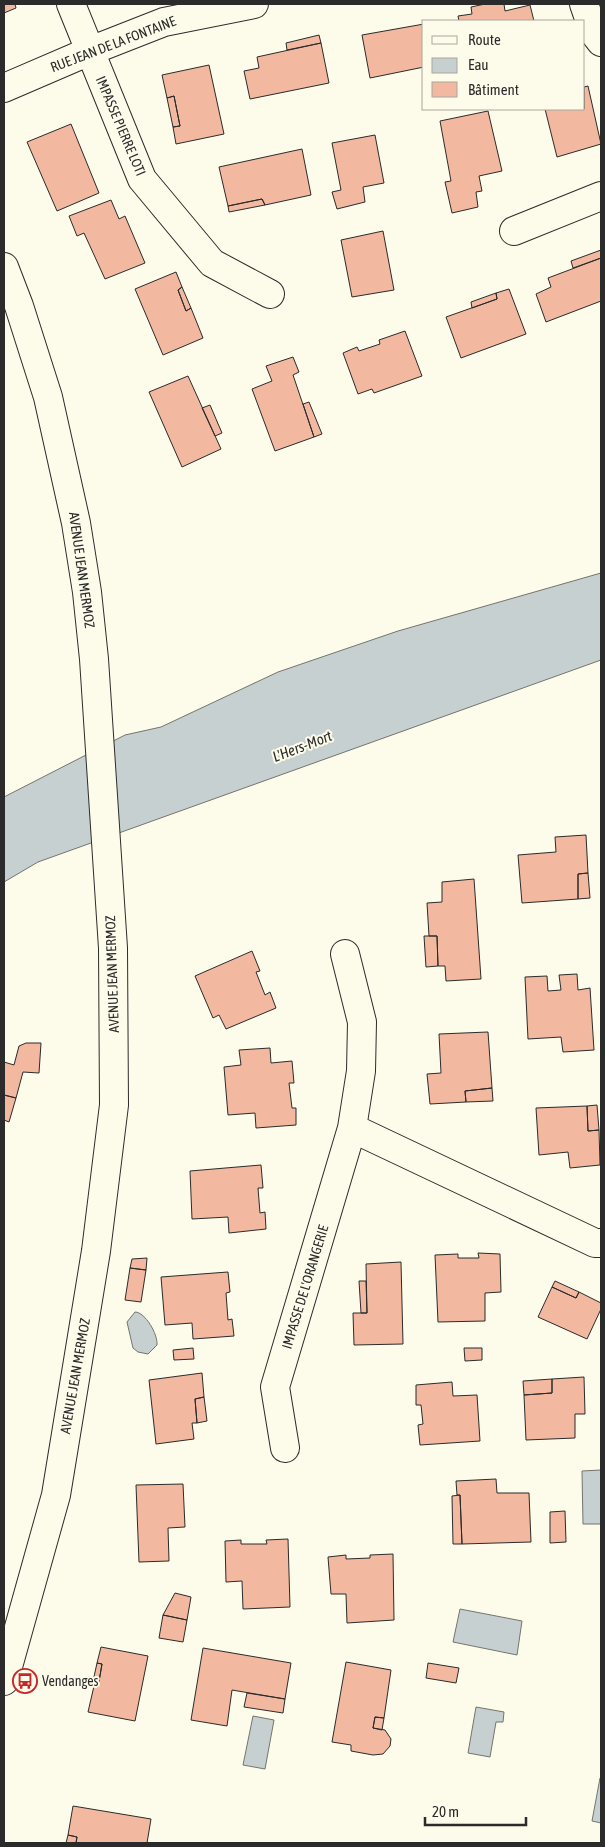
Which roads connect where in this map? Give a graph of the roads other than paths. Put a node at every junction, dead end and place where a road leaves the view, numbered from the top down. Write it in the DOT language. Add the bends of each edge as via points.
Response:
graph roads {
  1 [pos="71,4"];
  2 [pos="254,4"];
  3 [pos="584,4"];
  4 [pos="601,42"];
  5 [pos="90,51"];
  6 [pos="4,88"];
  7 [pos="601,196"];
  8 [pos="514,231"];
  9 [pos="4,267"];
  10 [pos="270,294"];
  11 [pos="345,954"];
  12 [pos="352,1128"];
  13 [pos="601,1244"];
  14 [pos="285,1448"];
  15 [pos="4,1681"];
  1 -- 5 [label="street, IMPASSE PIERRE LOTI"];
  2 -- 5 [label="street, RUE JEAN DE LA FONTAINE" via="164,22"];
  3 -- 4 [label="street" via="594,33"];
  5 -- 6 [label="street, RUE JEAN DE LA FONTAINE"];
  5 -- 10 [label="street, IMPASSE PIERRE LOTI" via="142,179 212,263"];
  7 -- 8 [label="street"];
  9 -- 15 [label="street, AVENUE JEAN MERMOZ" via="52,417 76,523 94,658 113,948 114,1105 96,1251 56,1494"];
  11 -- 12 [label="street, IMPASSE DE L'ORANGERIE" via="362,1022 361,1071"];
  12 -- 13 [label="street"];
  12 -- 14 [label="street, IMPASSE DE L'ORANGERIE" via="275,1387"];
}
